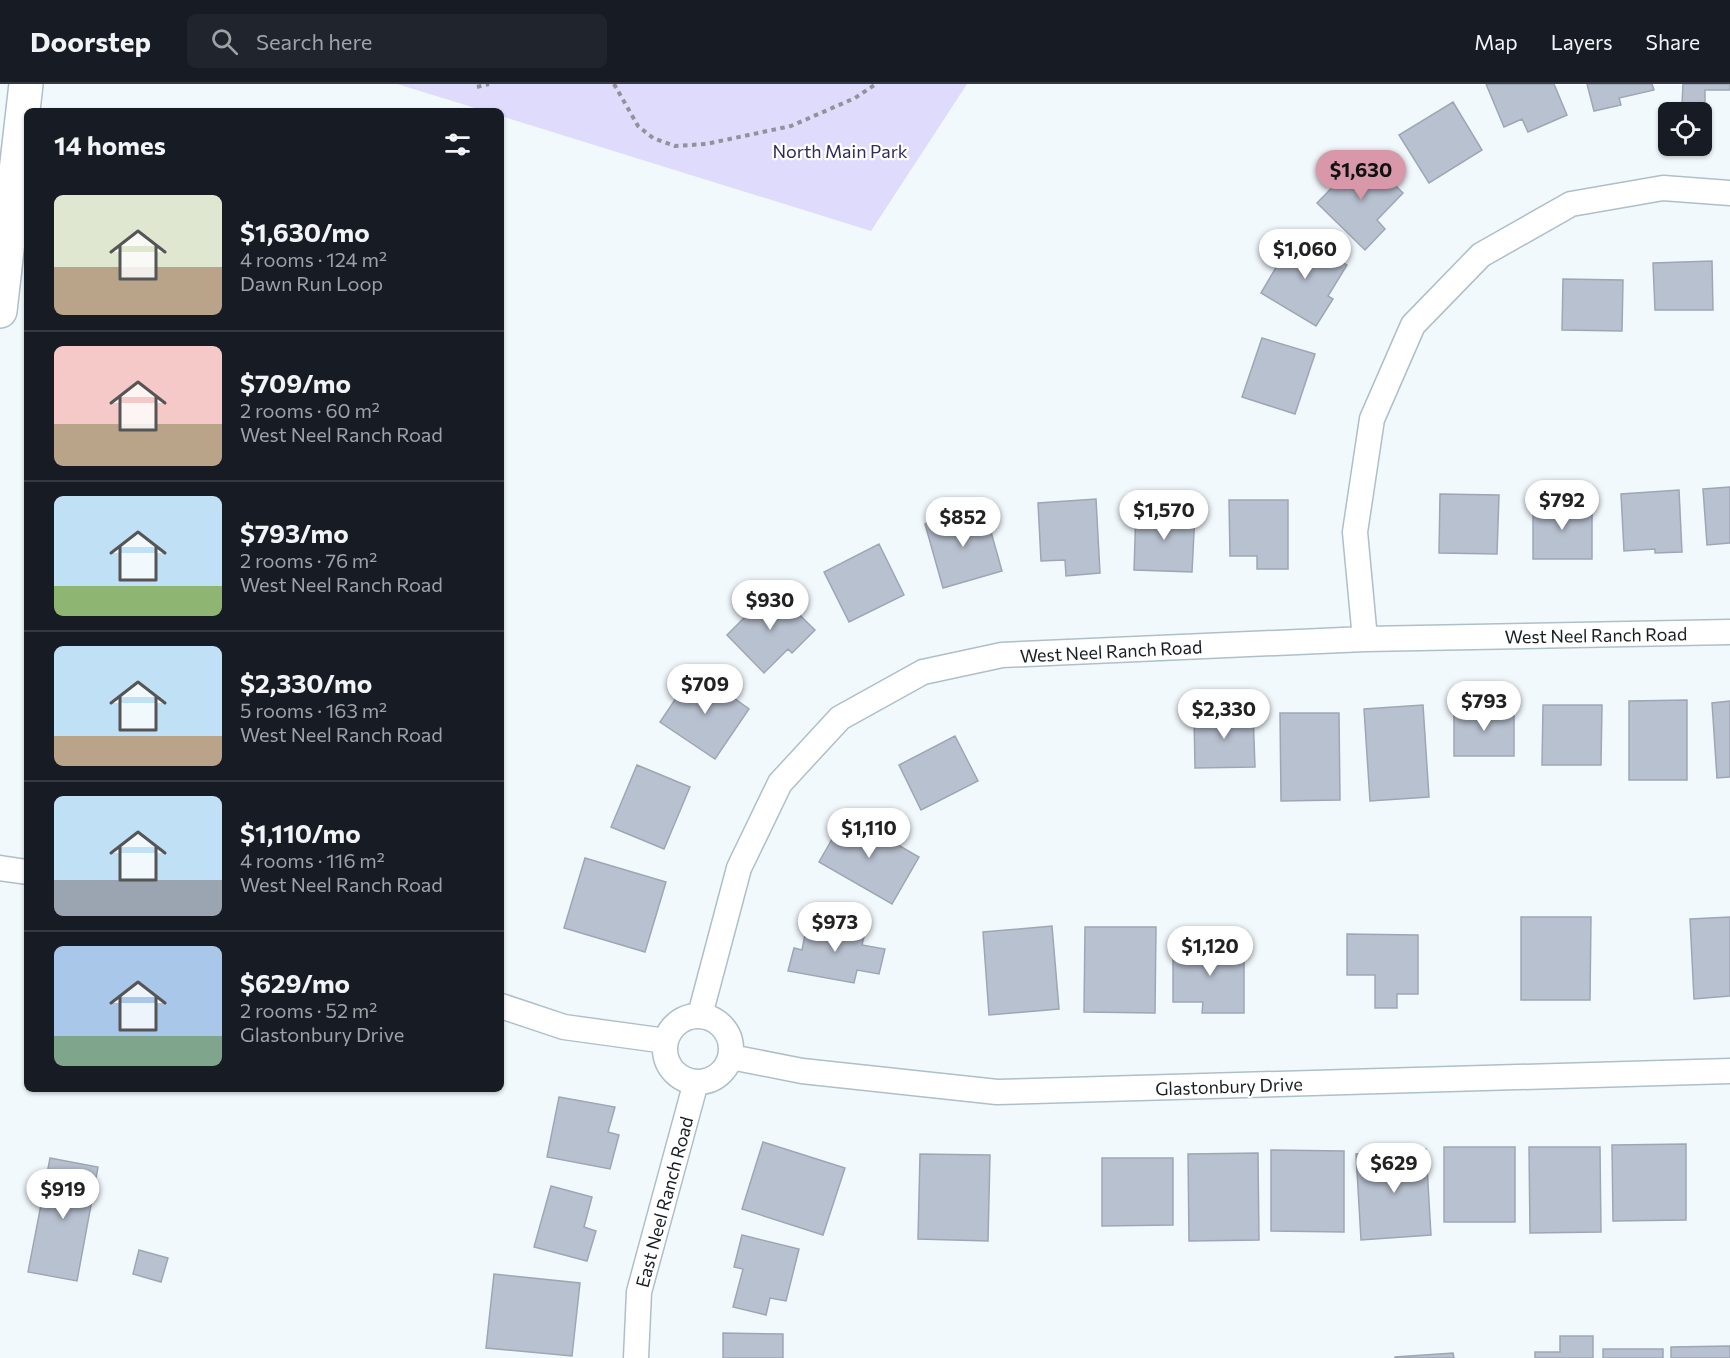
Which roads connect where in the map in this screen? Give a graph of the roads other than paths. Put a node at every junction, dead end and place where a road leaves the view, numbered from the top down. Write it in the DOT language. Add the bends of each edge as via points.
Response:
graph roads {
  1 [pos="26,84"];
  2 [pos="1730,193"];
  3 [pos="0,311"];
  4 [pos="1730,632"];
  5 [pos="1365,639"];
  6 [pos="0,868"];
  7 [pos="24,872"];
  8 [pos="504,1007"];
  9 [pos="700,1015"];
  10 [pos="666,1041"];
  11 [pos="731,1057"];
  12 [pos="1730,1071"];
  13 [pos="696,1082"];
  14 [pos="636,1358"];
  1 -- 3 [label="main road"];
  2 -- 5 [label="street" via="1663,188 1570,204 1481,255 1413,325 1371,419 1354,532"];
  4 -- 5 [label="street, West Neel Ranch Road"];
  5 -- 9 [label="street, West Neel Ranch Road" via="1002,656 923,672 850,712 780,783 739,868"];
  6 -- 7 [label="street"];
  8 -- 10 [label="street" via="564,1027"];
  9 -- 10 [label="street" via="678,1022"];
  9 -- 11 [label="street" via="721,1024 732,1045"];
  10 -- 13 [label="street" via="668,1064 675,1073"];
  11 -- 12 [label="street, Glastonbury Drive" via="802,1071 997,1092"];
  11 -- 13 [label="street" via="718,1076"];
  13 -- 14 [label="street, East Neel Ranch Road" via="639,1292"];
}
